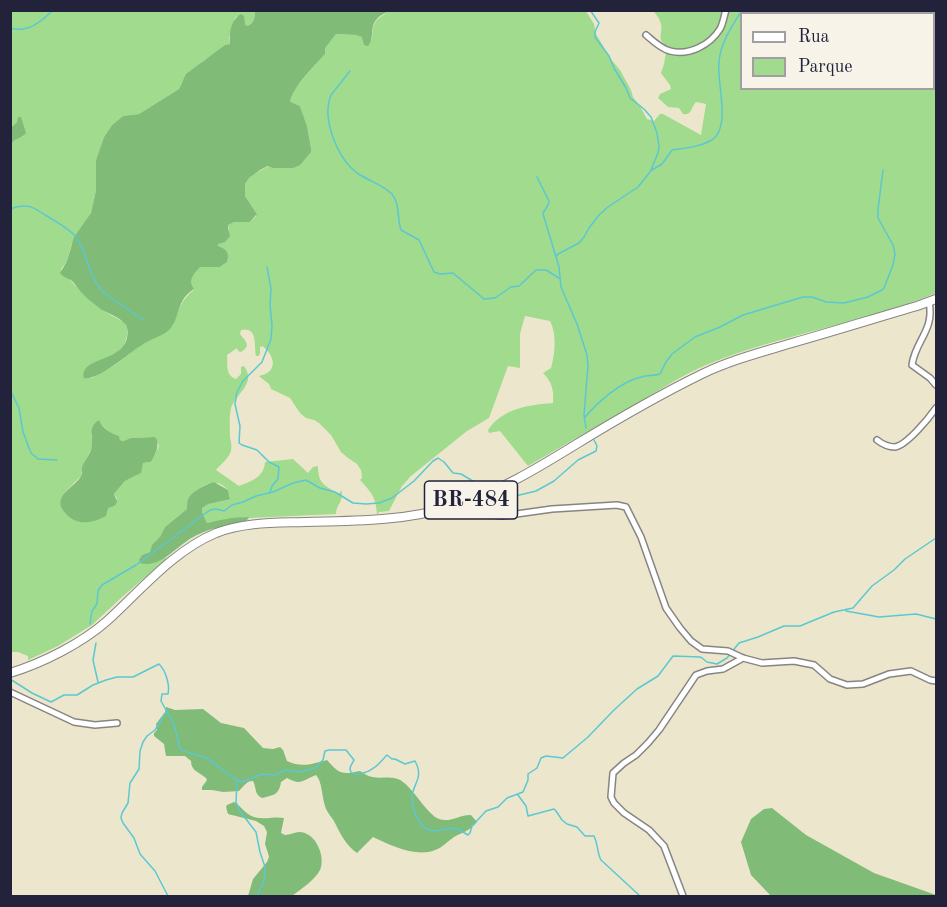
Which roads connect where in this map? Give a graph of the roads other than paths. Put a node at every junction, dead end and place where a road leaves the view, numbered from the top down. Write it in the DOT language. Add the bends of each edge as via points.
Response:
graph roads {
  1 [pos="726,10"];
  2 [pos="646,35"];
  3 [pos="933,301"];
  4 [pos="936,386"];
  5 [pos="936,408"];
  6 [pos="877,440"];
  7 [pos="468,501"];
  8 [pos="743,658"];
  9 [pos="10,673"];
  10 [pos="936,681"];
  11 [pos="10,692"];
  12 [pos="117,723"];
  13 [pos="683,897"];
  1 -- 2 [label="street" via="720,28 700,48 668,51"];
  3 -- 4 [label="street" via="930,322 912,364"];
  3 -- 7 [label="main road, BR-484" via="710,370 517,479"];
  5 -- 6 [label="street" via="900,446 891,447"];
  7 -- 8 [label="street" via="485,513 502,516 552,509 626,507 666,608 680,628 702,649 731,652"];
  7 -- 9 [label="main road, BR-484" via="385,519 257,524 219,532 181,554 92,633 64,650"];
  8 -- 10 [label="street" via="762,663 794,661 814,665 830,679 847,685 911,671"];
  8 -- 13 [label="street" via="723,669 696,675 659,730 614,773 614,803 664,846"];
  11 -- 12 [label="street" via="74,722"];
}
